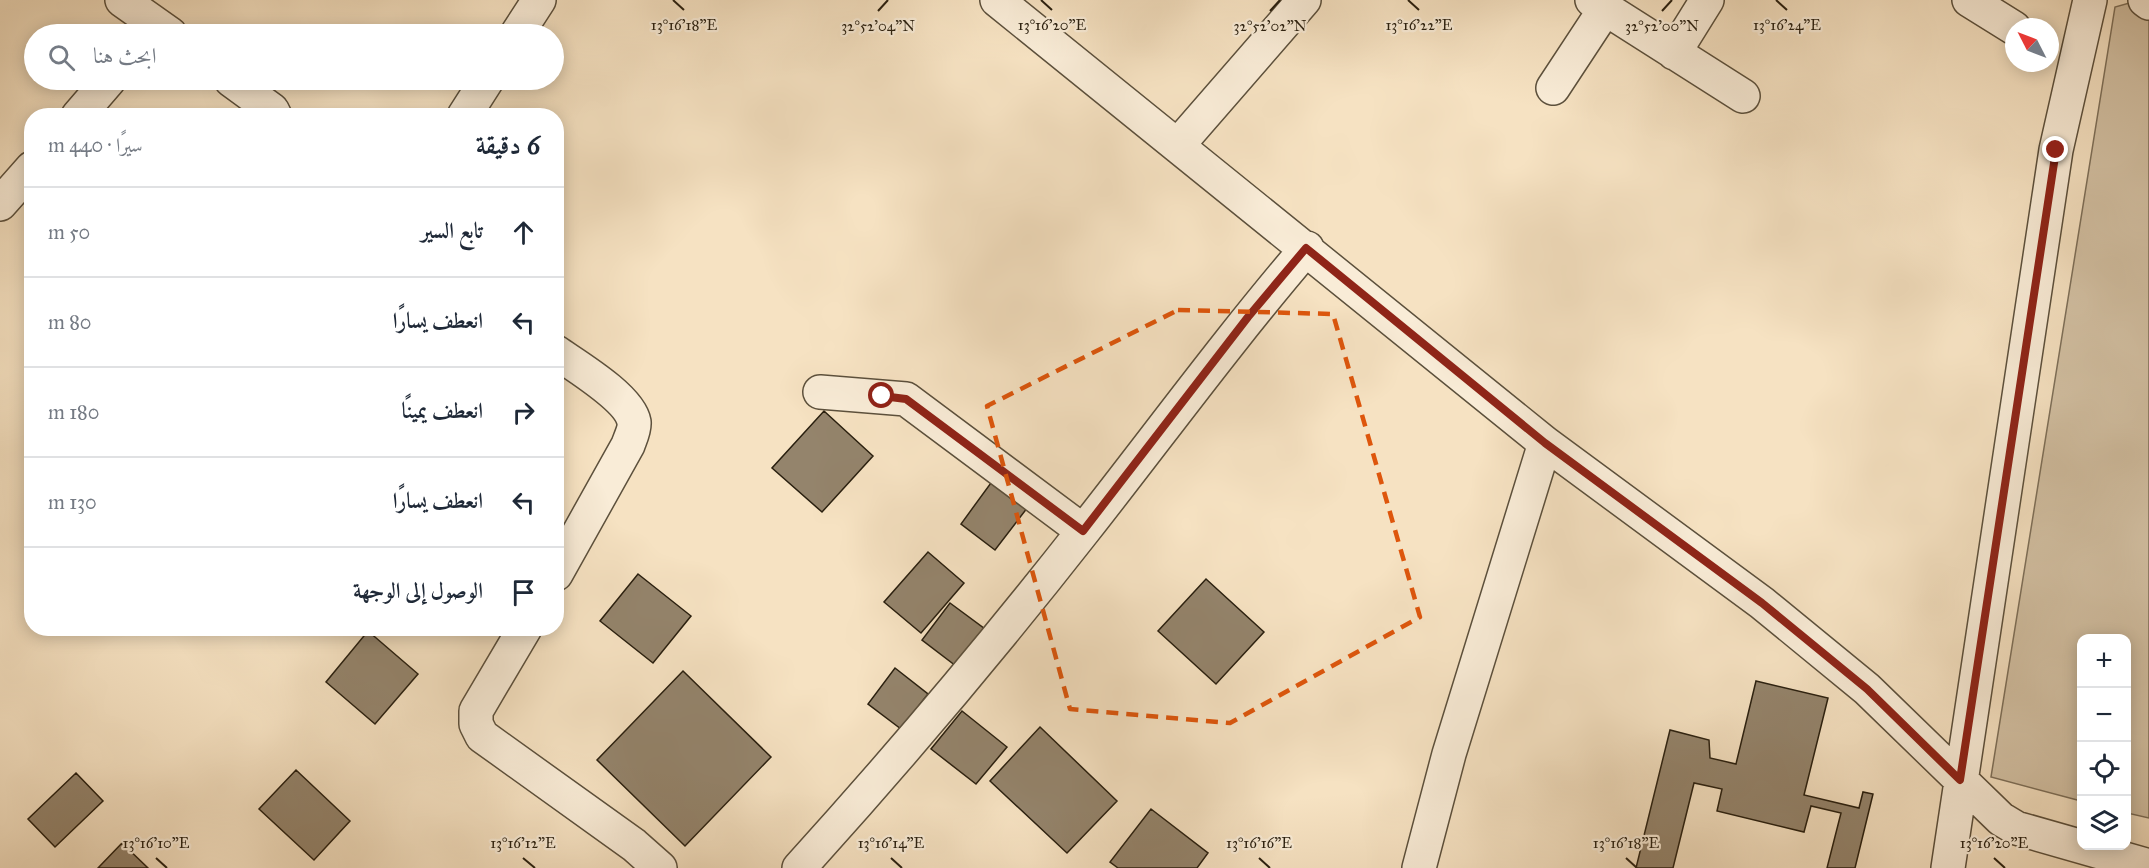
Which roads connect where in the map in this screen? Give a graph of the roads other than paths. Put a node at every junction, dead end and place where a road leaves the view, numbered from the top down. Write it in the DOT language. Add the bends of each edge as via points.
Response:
graph roads {
  1 [pos="122,0"];
  2 [pos="539,0"];
  3 [pos="1304,0"];
  4 [pos="1707,0"];
  5 [pos="1969,0"];
  6 [pos="2090,0"];
  7 [pos="2145,0"];
  8 [pos="2149,3"];
  9 [pos="1598,4"];
  10 [pos="1016,6"];
  11 [pos="2005,22"];
  12 [pos="150,24"];
  13 [pos="523,24"];
  14 [pos="1674,53"];
  15 [pos="2062,58"];
  16 [pos="1553,88"];
  17 [pos="100,90"];
  18 [pos="245,90"];
  19 [pos="481,90"];
  20 [pos="1743,96"];
  21 [pos="85,108"];
  22 [pos="269,108"];
  23 [pos="469,108"];
  24 [pos="1178,145"];
  25 [pos="24,177"];
  26 [pos="0,204"];
  27 [pos="1306,248"];
  28 [pos="564,358"];
  29 [pos="820,392"];
  30 [pos="1545,443"];
  31 [pos="1083,531"];
  32 [pos="564,560"];
  33 [pos="520,636"];
  34 [pos="1960,780"];
  35 [pos="2149,866"];
  36 [pos="660,868"];
  37 [pos="799,868"];
  38 [pos="1419,868"];
  39 [pos="1948,868"];
  1 -- 12 [label="street"];
  2 -- 13 [label="street"];
  3 -- 24 [label="street"];
  4 -- 14 [label="street"];
  5 -- 11 [label="street"];
  6 -- 15 [label="street"];
  7 -- 8 [label="street"];
  9 -- 14 [label="street"];
  9 -- 16 [label="street"];
  10 -- 24 [label="street"];
  14 -- 20 [label="street"];
  15 -- 34 [label="street" via="2056,150"];
  17 -- 21 [label="street"];
  18 -- 22 [label="street"];
  19 -- 23 [label="street"];
  24 -- 27 [label="street"];
  25 -- 26 [label="street"];
  27 -- 30 [label="street"];
  27 -- 31 [label="street"];
  28 -- 32 [label="street" via="606,388 628,409 634,423 628,445"];
  29 -- 31 [label="street" via="906,399"];
  30 -- 34 [label="street" via="1762,603 1867,689"];
  30 -- 38 [label="street" via="1449,754"];
  31 -- 37 [label="street" via="873,786"];
  33 -- 36 [label="street" via="476,711 476,724 482,736"];
  34 -- 35 [label="street" via="1987,808 2016,828"];
  34 -- 39 [label="street"];
}
